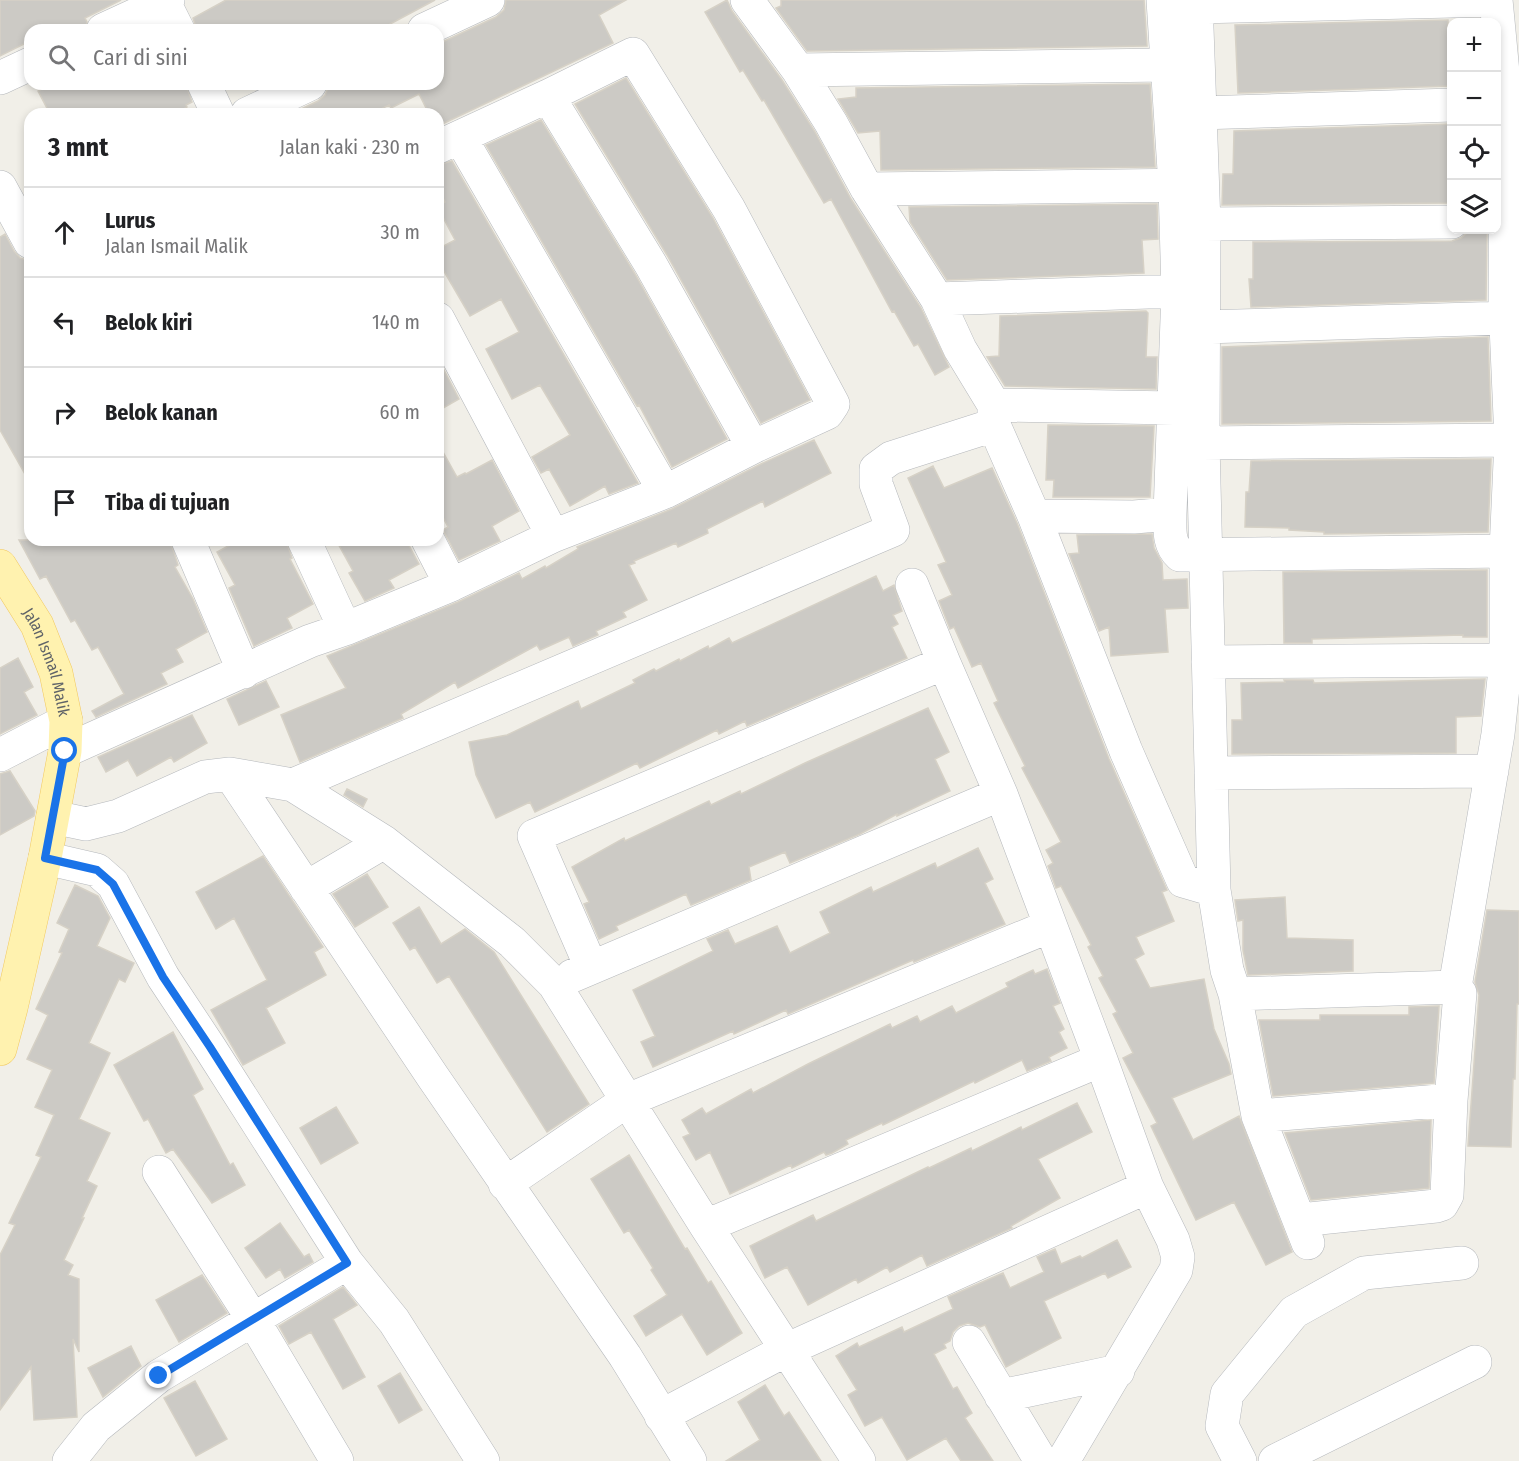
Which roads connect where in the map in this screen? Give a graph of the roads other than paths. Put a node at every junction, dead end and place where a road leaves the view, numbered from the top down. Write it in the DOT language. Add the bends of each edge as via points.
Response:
graph roads {
  1 [pos="488,0"];
  2 [pos="747,0"];
  3 [pos="1163,0"];
  4 [pos="1196,4"];
  5 [pos="170,11"];
  6 [pos="124,24"];
  7 [pos="437,24"];
  8 [pos="1166,65"];
  9 [pos="24,67"];
  10 [pos="798,70"];
  11 [pos="1499,72"];
  12 [pos="0,78"];
  13 [pos="207,90"];
  14 [pos="297,90"];
  15 [pos="548,96"];
  16 [pos="1447,105"];
  17 [pos="215,108"];
  18 [pos="260,108"];
  19 [pos="1199,113"];
  20 [pos="1501,126"];
  21 [pos="449,142"];
  22 [pos="1501,180"];
  23 [pos="1189,185"];
  24 [pos="0,187"];
  25 [pos="867,189"];
  26 [pos="1501,221"];
  27 [pos="1447,222"];
  28 [pos="19,224"];
  29 [pos="1204,224"];
  30 [pos="1178,291"];
  31 [pos="937,299"];
  32 [pos="1506,318"];
  33 [pos="1203,327"];
  34 [pos="444,330"];
  35 [pos="1174,408"];
  36 [pos="994,415"];
  37 [pos="1511,440"];
  38 [pos="1203,442"];
  39 [pos="753,447"];
  40 [pos="665,492"];
  41 [pos="1170,514"];
  42 [pos="1034,516"];
  43 [pos="553,536"];
  44 [pos="191,546"];
  45 [pos="307,546"];
  46 [pos="431,546"];
  47 [pos="1506,551"];
  48 [pos="1206,554"];
  49 [pos="0,566"];
  50 [pos="451,585"];
  51 [pos="912,585"];
  52 [pos="345,629"];
  53 [pos="1506,660"];
  54 [pos="944,663"];
  55 [pos="1208,663"];
  56 [pos="244,672"];
  57 [pos="66,736"];
  58 [pos="0,755"];
  59 [pos="1492,771"];
  60 [pos="1211,772"];
  61 [pos="230,774"];
  62 [pos="293,785"];
  63 [pos="1001,794"];
  64 [pos="53,817"];
  65 [pos="384,842"];
  66 [pos="45,858"];
  67 [pos="306,888"];
  68 [pos="1214,890"];
  69 [pos="1050,926"];
  70 [pos="591,967"];
  71 [pos="554,984"];
  72 [pos="1455,987"];
  73 [pos="1235,994"];
  74 [pos="0,1049"];
  75 [pos="1101,1060"];
  76 [pos="628,1100"];
  77 [pos="1451,1100"];
  78 [pos="1258,1116"];
  79 [pos="159,1172"];
  80 [pos="505,1184"];
  81 [pos="1147,1187"];
  82 [pos="706,1226"];
  83 [pos="347,1263"];
  84 [pos="1462,1263"];
  85 [pos="252,1318"];
  86 [pos="969,1342"];
  87 [pos="786,1350"];
  88 [pos="1476,1362"];
  89 [pos="1118,1371"];
  90 [pos="1001,1395"];
  91 [pos="661,1416"];
  92 [pos="69,1461"];
  93 [pos="337,1461"];
  94 [pos="483,1461"];
  95 [pos="690,1461"];
  96 [pos="859,1461"];
  97 [pos="1041,1461"];
  98 [pos="1063,1461"];
  99 [pos="1240,1461"];
  100 [pos="1275,1461"];
  1 -- 7 [label="street"];
  2 -- 10 [label="street"];
  3 -- 8 [label="street"];
  4 -- 11 [label="street" via="1496,0"];
  4 -- 19 [label="street"];
  5 -- 6 [label="street"];
  8 -- 10 [label="street"];
  8 -- 23 [label="street"];
  9 -- 12 [label="street"];
  10 -- 25 [label="street"];
  13 -- 17 [label="street"];
  14 -- 18 [label="street"];
  15 -- 21 [label="street"];
  15 -- 39 [label="street" via="651,265"];
  15 -- 39 [label="street" via="633,54 729,208 833,404 827,413"];
  16 -- 19 [label="street"];
  19 -- 23 [label="street"];
  20 -- 22 [label="street"];
  21 -- 40 [label="street"];
  23 -- 25 [label="street"];
  23 -- 29 [label="street"];
  23 -- 30 [label="street"];
  24 -- 28 [label="street"];
  25 -- 31 [label="street"];
  26 -- 32 [label="street"];
  27 -- 29 [label="street"];
  29 -- 33 [label="street"];
  30 -- 31 [label="street"];
  30 -- 35 [label="street"];
  31 -- 36 [label="street"];
  32 -- 33 [label="street"];
  32 -- 37 [label="street"];
  33 -- 38 [label="street"];
  34 -- 43 [label="street"];
  35 -- 36 [label="street"];
  35 -- 41 [label="street"];
  36 -- 42 [label="street"];
  36 -- 62 [label="street" via="891,458 876,469 876,484 893,530"];
  37 -- 38 [label="street"];
  37 -- 47 [label="street"];
  38 -- 48 [label="street"];
  39 -- 40 [label="street"];
  40 -- 43 [label="street"];
  41 -- 42 [label="street"];
  41 -- 48 [label="street" via="1173,549 1180,555"];
  42 -- 68 [label="street" via="1126,752 1183,882"];
  43 -- 50 [label="street"];
  44 -- 56 [label="street"];
  45 -- 52 [label="street"];
  46 -- 50 [label="street"];
  47 -- 48 [label="street"];
  47 -- 53 [label="street"];
  48 -- 55 [label="street"];
  49 -- 57 [label="main road, Jalan Ismail Malik" via="37,625 56,673"];
  50 -- 52 [label="street"];
  51 -- 54 [label="street"];
  52 -- 56 [label="street"];
  53 -- 55 [label="street"];
  53 -- 59 [label="street"];
  54 -- 63 [label="street"];
  54 -- 70 [label="street" via="534,836"];
  55 -- 60 [label="street"];
  56 -- 57 [label="street"];
  57 -- 58 [label="street"];
  57 -- 64 [label="main road, Jalan Ismail Malik"];
  59 -- 60 [label="street"];
  59 -- 72 [label="street"];
  60 -- 68 [label="street"];
  61 -- 62 [label="street"];
  61 -- 64 [label="street" via="206,777 118,816 86,824"];
  61 -- 67 [label="street"];
  62 -- 65 [label="street"];
  63 -- 69 [label="street"];
  63 -- 70 [label="street"];
  64 -- 66 [label="main road, Jalan Ismail Malik"];
  65 -- 67 [label="street"];
  65 -- 71 [label="street" via="512,942"];
  66 -- 74 [label="main road, Jalan Ismail Malik"];
  66 -- 83 [label="street" via="97,870 113,884 163,977"];
  67 -- 80 [label="street"];
  68 -- 73 [label="street" via="1227,970"];
  69 -- 75 [label="street"];
  69 -- 76 [label="street"];
  70 -- 71 [label="street"];
  71 -- 76 [label="street"];
  72 -- 73 [label="street"];
  72 -- 77 [label="street" via="1460,993"];
  73 -- 78 [label="street"];
  75 -- 81 [label="street"];
  75 -- 82 [label="street"];
  76 -- 80 [label="street"];
  76 -- 82 [label="street"];
  77 -- 78 [label="street"];
  77 -- 78 [label="street" via="1447,1195 1443,1204 1304,1232"];
  79 -- 85 [label="street"];
  80 -- 91 [label="street" via="625,1356"];
  81 -- 87 [label="street"];
  81 -- 89 [label="street" via="1173,1240 1178,1257 1176,1270"];
  82 -- 87 [label="street"];
  83 -- 85 [label="street"];
  83 -- 94 [label="street" via="394,1321"];
  84 -- 99 [label="street" via="1364,1273 1294,1312 1227,1394 1222,1426"];
  85 -- 92 [label="street" via="159,1376 96,1427"];
  85 -- 93 [label="street"];
  86 -- 90 [label="street"];
  87 -- 91 [label="street"];
  87 -- 96 [label="street"];
  88 -- 100 [label="street"];
  89 -- 90 [label="street"];
  89 -- 98 [label="street"];
  90 -- 97 [label="street"];
  91 -- 95 [label="street"];
}
